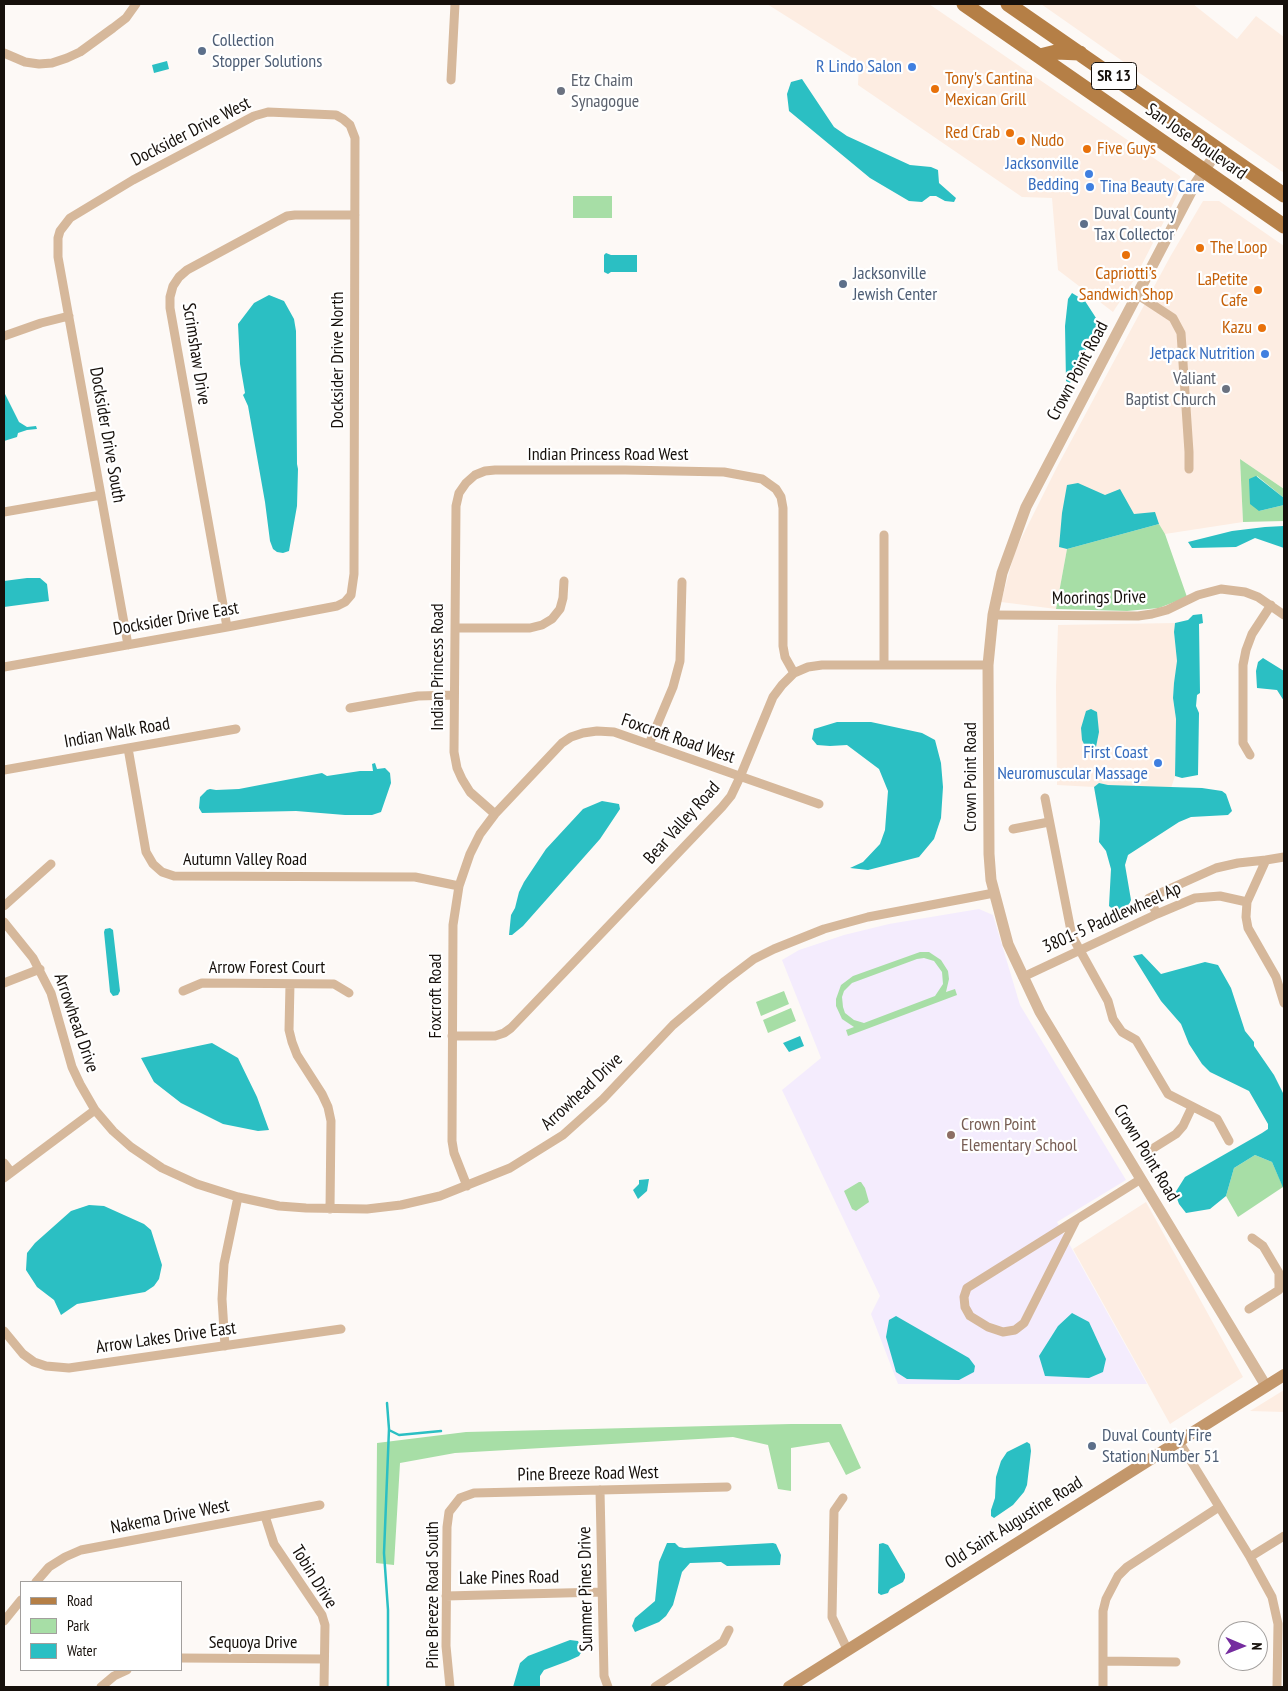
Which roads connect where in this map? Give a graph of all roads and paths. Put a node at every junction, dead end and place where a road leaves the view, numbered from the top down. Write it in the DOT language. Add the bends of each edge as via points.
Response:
graph roads {
  1 [pos="136,4"];
  2 [pos="455,4"];
  3 [pos="964,4"];
  4 [pos="1008,4"];
  5 [pos="1054,36"];
  6 [pos="1017,40"];
  7 [pos="4,53"];
  8 [pos="1080,53"];
  9 [pos="1040,56"];
  10 [pos="451,80"];
  11 [pos="350,125"];
  12 [pos="1218,150"];
  13 [pos="1204,171"];
  14 [pos="1284,195"];
  15 [pos="355,215"];
  16 [pos="1284,226"];
  17 [pos="60,231"];
  18 [pos="1138,296"];
  19 [pos="69,316"];
  20 [pos="4,336"];
  21 [pos="1189,469"];
  22 [pos="101,494"];
  23 [pos="456,506"];
  24 [pos="4,512"];
  25 [pos="884,536"];
  26 [pos="564,581"];
  27 [pos="682,582"];
  28 [pos="351,595"];
  29 [pos="1271,605"];
  30 [pos="993,615"];
  31 [pos="1284,615"];
  32 [pos="227,627"];
  33 [pos="455,628"];
  34 [pos="128,645"];
  35 [pos="884,664"];
  36 [pos="988,665"];
  37 [pos="4,667"];
  38 [pos="794,673"];
  39 [pos="454,695"];
  40 [pos="350,708"];
  41 [pos="236,729"];
  42 [pos="649,744"];
  43 [pos="128,748"];
  44 [pos="1250,755"];
  45 [pos="4,770"];
  46 [pos="740,777"];
  47 [pos="1045,798"];
  48 [pos="819,804"];
  49 [pos="495,814"];
  50 [pos="1049,822"];
  51 [pos="1013,829"];
  52 [pos="1284,857"];
  53 [pos="1266,860"];
  54 [pos="51,864"];
  55 [pos="459,886"];
  56 [pos="994,893"];
  57 [pos="1247,902"];
  58 [pos="4,906"];
  59 [pos="1156,914"];
  60 [pos="4,922"];
  61 [pos="1078,950"];
  62 [pos="40,969"];
  63 [pos="1023,977"];
  64 [pos="4,983"];
  65 [pos="290,984"];
  66 [pos="183,991"];
  67 [pos="349,993"];
  68 [pos="1284,1003"];
  69 [pos="452,1036"];
  70 [pos="1192,1107"];
  71 [pos="95,1110"];
  72 [pos="1229,1141"];
  73 [pos="1152,1149"];
  74 [pos="4,1163"];
  75 [pos="7,1175"];
  76 [pos="1141,1178"];
  77 [pos="467,1186"];
  78 [pos="238,1197"];
  79 [pos="330,1209"];
  80 [pos="1076,1220"];
  81 [pos="1252,1238"];
  82 [pos="1282,1273"];
  83 [pos="1249,1309"];
  84 [pos="341,1329"];
  85 [pos="5,1335"];
  86 [pos="225,1346"];
  87 [pos="1284,1375"];
  88 [pos="1266,1386"];
  89 [pos="1178,1440"];
  90 [pos="727,1487"];
  91 [pos="600,1490"];
  92 [pos="843,1498"];
  93 [pos="454,1504"];
  94 [pos="320,1505"];
  95 [pos="1219,1507"];
  96 [pos="265,1516"];
  97 [pos="1284,1536"];
  98 [pos="1250,1557"];
  99 [pos="37,1581"];
  100 [pos="602,1592"];
  101 [pos="446,1596"];
  102 [pos="20,1601"];
  103 [pos="4,1618"];
  104 [pos="729,1630"];
  105 [pos="847,1649"];
  106 [pos="182,1658"];
  107 [pos="324,1659"];
  108 [pos="1103,1661"];
  109 [pos="1176,1662"];
  110 [pos="125,1671"];
  111 [pos="101,1687"];
  112 [pos="324,1687"];
  113 [pos="450,1687"];
  114 [pos="608,1687"];
  115 [pos="655,1687"];
  116 [pos="789,1687"];
  117 [pos="1103,1687"];
  118 [pos="1277,1687"];
  1 -- 7 [label="street" via="111,30 67,58 38,64"];
  2 -- 10 [label="street"];
  3 -- 6 [label="main road, San Jose Boulevard / SR 13"];
  4 -- 5 [label="main road, San Jose Boulevard / SR 13"];
  5 -- 6 [label="main road" via="1040,41"];
  5 -- 8 [label="main road, San Jose Boulevard / SR 13"];
  6 -- 9 [label="main road, San Jose Boulevard / SR 13"];
  8 -- 9 [label="main road" via="1056,52"];
  8 -- 12 [label="main road, San Jose Boulevard / SR 13"];
  9 -- 13 [label="main road, San Jose Boulevard / SR 13"];
  11 -- 15 [label="street, Docksider Drive North" via="355,138"];
  11 -- 17 [label="street, Docksider Drive West" via="343,118 330,114 268,112 254,116 134,180 70,218"];
  12 -- 13 [label="street, Crown Point Road"];
  12 -- 14 [label="main road, San Jose Boulevard / SR 13"];
  13 -- 16 [label="main road, San Jose Boulevard / SR 13"];
  13 -- 18 [label="street, Crown Point Road"];
  15 -- 28 [label="street, Docksider Drive North" via="354,574"];
  15 -- 32 [label="street, Scrimshaw Drive" via="287,216 187,270 173,286 170,308"];
  17 -- 19 [label="street, Docksider Drive South" via="58,257"];
  18 -- 21 [label="street" via="1173,318 1181,333"];
  18 -- 30 [label="street, Crown Point Road" via="1026,507 1002,573"];
  19 -- 20 [label="street"];
  19 -- 22 [label="street, Docksider Drive South"];
  22 -- 24 [label="street"];
  22 -- 34 [label="street, Docksider Drive South"];
  23 -- 33 [label="street, Indian Princess Road"];
  23 -- 38 [label="street, Indian Princess Road West" via="466,483 476,475 495,470 724,472 762,479 776,489 783,508 783,646"];
  25 -- 35 [label="street"];
  26 -- 33 [label="street" via="560,608 552,619 542,625 530,628"];
  27 -- 42 [label="street" via="680,661 673,687"];
  28 -- 32 [label="street, Docksider Drive East" via="336,606"];
  29 -- 30 [label="street, Moorings Drive" via="1245,592 1221,589 1198,595 1166,610 1138,616"];
  29 -- 31 [label="street, Moorings Drive"];
  29 -- 44 [label="street" via="1252,634 1243,665 1243,742"];
  30 -- 36 [label="street, Crown Point Road"];
  32 -- 34 [label="street, Docksider Drive East"];
  33 -- 39 [label="street, Indian Princess Road"];
  34 -- 37 [label="street, Docksider Drive East"];
  35 -- 36 [label="street"];
  35 -- 38 [label="street" via="822,665"];
  36 -- 56 [label="street, Crown Point Road" via="988,823"];
  38 -- 46 [label="street, Bear Valley Road" via="774,697"];
  39 -- 40 [label="street" via="418,696"];
  39 -- 49 [label="street, Indian Princess Road" via="457,768 470,792"];
  41 -- 43 [label="street, Indian Walk Road"];
  42 -- 46 [label="street, Foxcroft Road West"];
  42 -- 49 [label="street, Foxcroft Road West" via="614,732 597,731 571,737"];
  43 -- 45 [label="street, Indian Walk Road"];
  43 -- 55 [label="street, Autumn Valley Road" via="146,852 162,872 174,876 415,877"];
  46 -- 48 [label="street, Foxcroft Road West"];
  46 -- 69 [label="street, Bear Valley Road" via="722,807 512,1028 495,1036"];
  47 -- 50 [label="street"];
  49 -- 55 [label="street, Foxcroft Road" via="470,854"];
  50 -- 51 [label="street"];
  50 -- 61 [label="street" via="1072,936"];
  52 -- 53 [label="street"];
  53 -- 57 [label="street"];
  53 -- 59 [label="street" via="1216,868 1149,898"];
  54 -- 58 [label="street"];
  55 -- 69 [label="street, Foxcroft Road" via="453,925"];
  56 -- 63 [label="street, Crown Point Road" via="1008,944"];
  56 -- 77 [label="street, Arrowhead Drive" via="824,928 754,959 673,1025 563,1136 510,1168"];
  57 -- 59 [label="street, 3801-5 Paddlewheel Ap" via="1209,896 1195,898"];
  57 -- 68 [label="street" via="1248,928 1276,977"];
  59 -- 61 [label="street, 3801-5 Paddlewheel Ap"];
  60 -- 62 [label="street, Arrowhead Drive"];
  61 -- 63 [label="street, 3801-5 Paddlewheel Ap"];
  61 -- 70 [label="street" via="1122,1032 1136,1040 1168,1094"];
  62 -- 64 [label="street"];
  62 -- 71 [label="street, Arrowhead Drive" via="51,993 72,1067"];
  63 -- 76 [label="street, Crown Point Road" via="1040,1012"];
  65 -- 66 [label="street, Arrow Forest Court" via="202,983"];
  65 -- 67 [label="street, Arrow Forest Court" via="334,984"];
  65 -- 79 [label="street" via="289,1030 292,1042 322,1094 331,1121"];
  69 -- 77 [label="street, Foxcroft Road" via="452,1141"];
  70 -- 72 [label="street" via="1217,1120"];
  70 -- 73 [label="street" via="1176,1134"];
  71 -- 75 [label="street"];
  71 -- 78 [label="street, Arrowhead Drive" via="130,1147 162,1168"];
  74 -- 75 [label="street"];
  76 -- 80 [label="street"];
  76 -- 88 [label="street, Crown Point Road"];
  77 -- 79 [label="street, Arrowhead Drive" via="401,1205"];
  78 -- 79 [label="street, Arrowhead Drive" via="279,1206"];
  78 -- 86 [label="street" via="224,1264"];
  80 -- 80 [label="street" via="967,1288 964,1306 970,1316 1003,1332 1015,1330 1024,1323"];
  81 -- 82 [label="street" via="1263,1246"];
  82 -- 83 [label="street" via="1279,1290"];
  84 -- 86 [label="street, Arrow Lakes Drive East"];
  85 -- 86 [label="street, Arrow Lakes Drive East" via="34,1362 58,1368"];
  87 -- 88 [label="main road, Old Saint Augustine Road"];
  88 -- 89 [label="main road, Old Saint Augustine Road"];
  89 -- 95 [label="street"];
  89 -- 105 [label="main road, Old Saint Augustine Road"];
  90 -- 91 [label="street, Pine Breeze Road West"];
  91 -- 93 [label="street, Pine Breeze Road West" via="474,1493"];
  91 -- 100 [label="street, Summer Pines Drive"];
  92 -- 105 [label="street" via="834,1511 832,1617"];
  93 -- 101 [label="street, Pine Breeze Road South" via="447,1519"];
  94 -- 96 [label="street, Nakema Drive West"];
  95 -- 98 [label="street"];
  95 -- 108 [label="street" via="1118,1576 1103,1611"];
  96 -- 99 [label="street, Nakema Drive West" via="81,1550 49,1567"];
  96 -- 107 [label="street, Tobin Drive" via="274,1544 322,1615"];
  97 -- 98 [label="street"];
  98 -- 118 [label="street" via="1268,1586 1276,1610"];
  100 -- 101 [label="street, Lake Pines Road"];
  100 -- 114 [label="street, Summer Pines Drive" via="604,1676"];
  101 -- 113 [label="street, Pine Breeze Road South"];
  102 -- 103 [label="street"];
  104 -- 115 [label="street" via="723,1642"];
  105 -- 116 [label="main road, Old Saint Augustine Road"];
  106 -- 107 [label="street, Sequoya Drive"];
  107 -- 112 [label="street, Tobin Drive"];
  108 -- 109 [label="street"];
  108 -- 117 [label="street"];
  110 -- 111 [label="street"];
}
